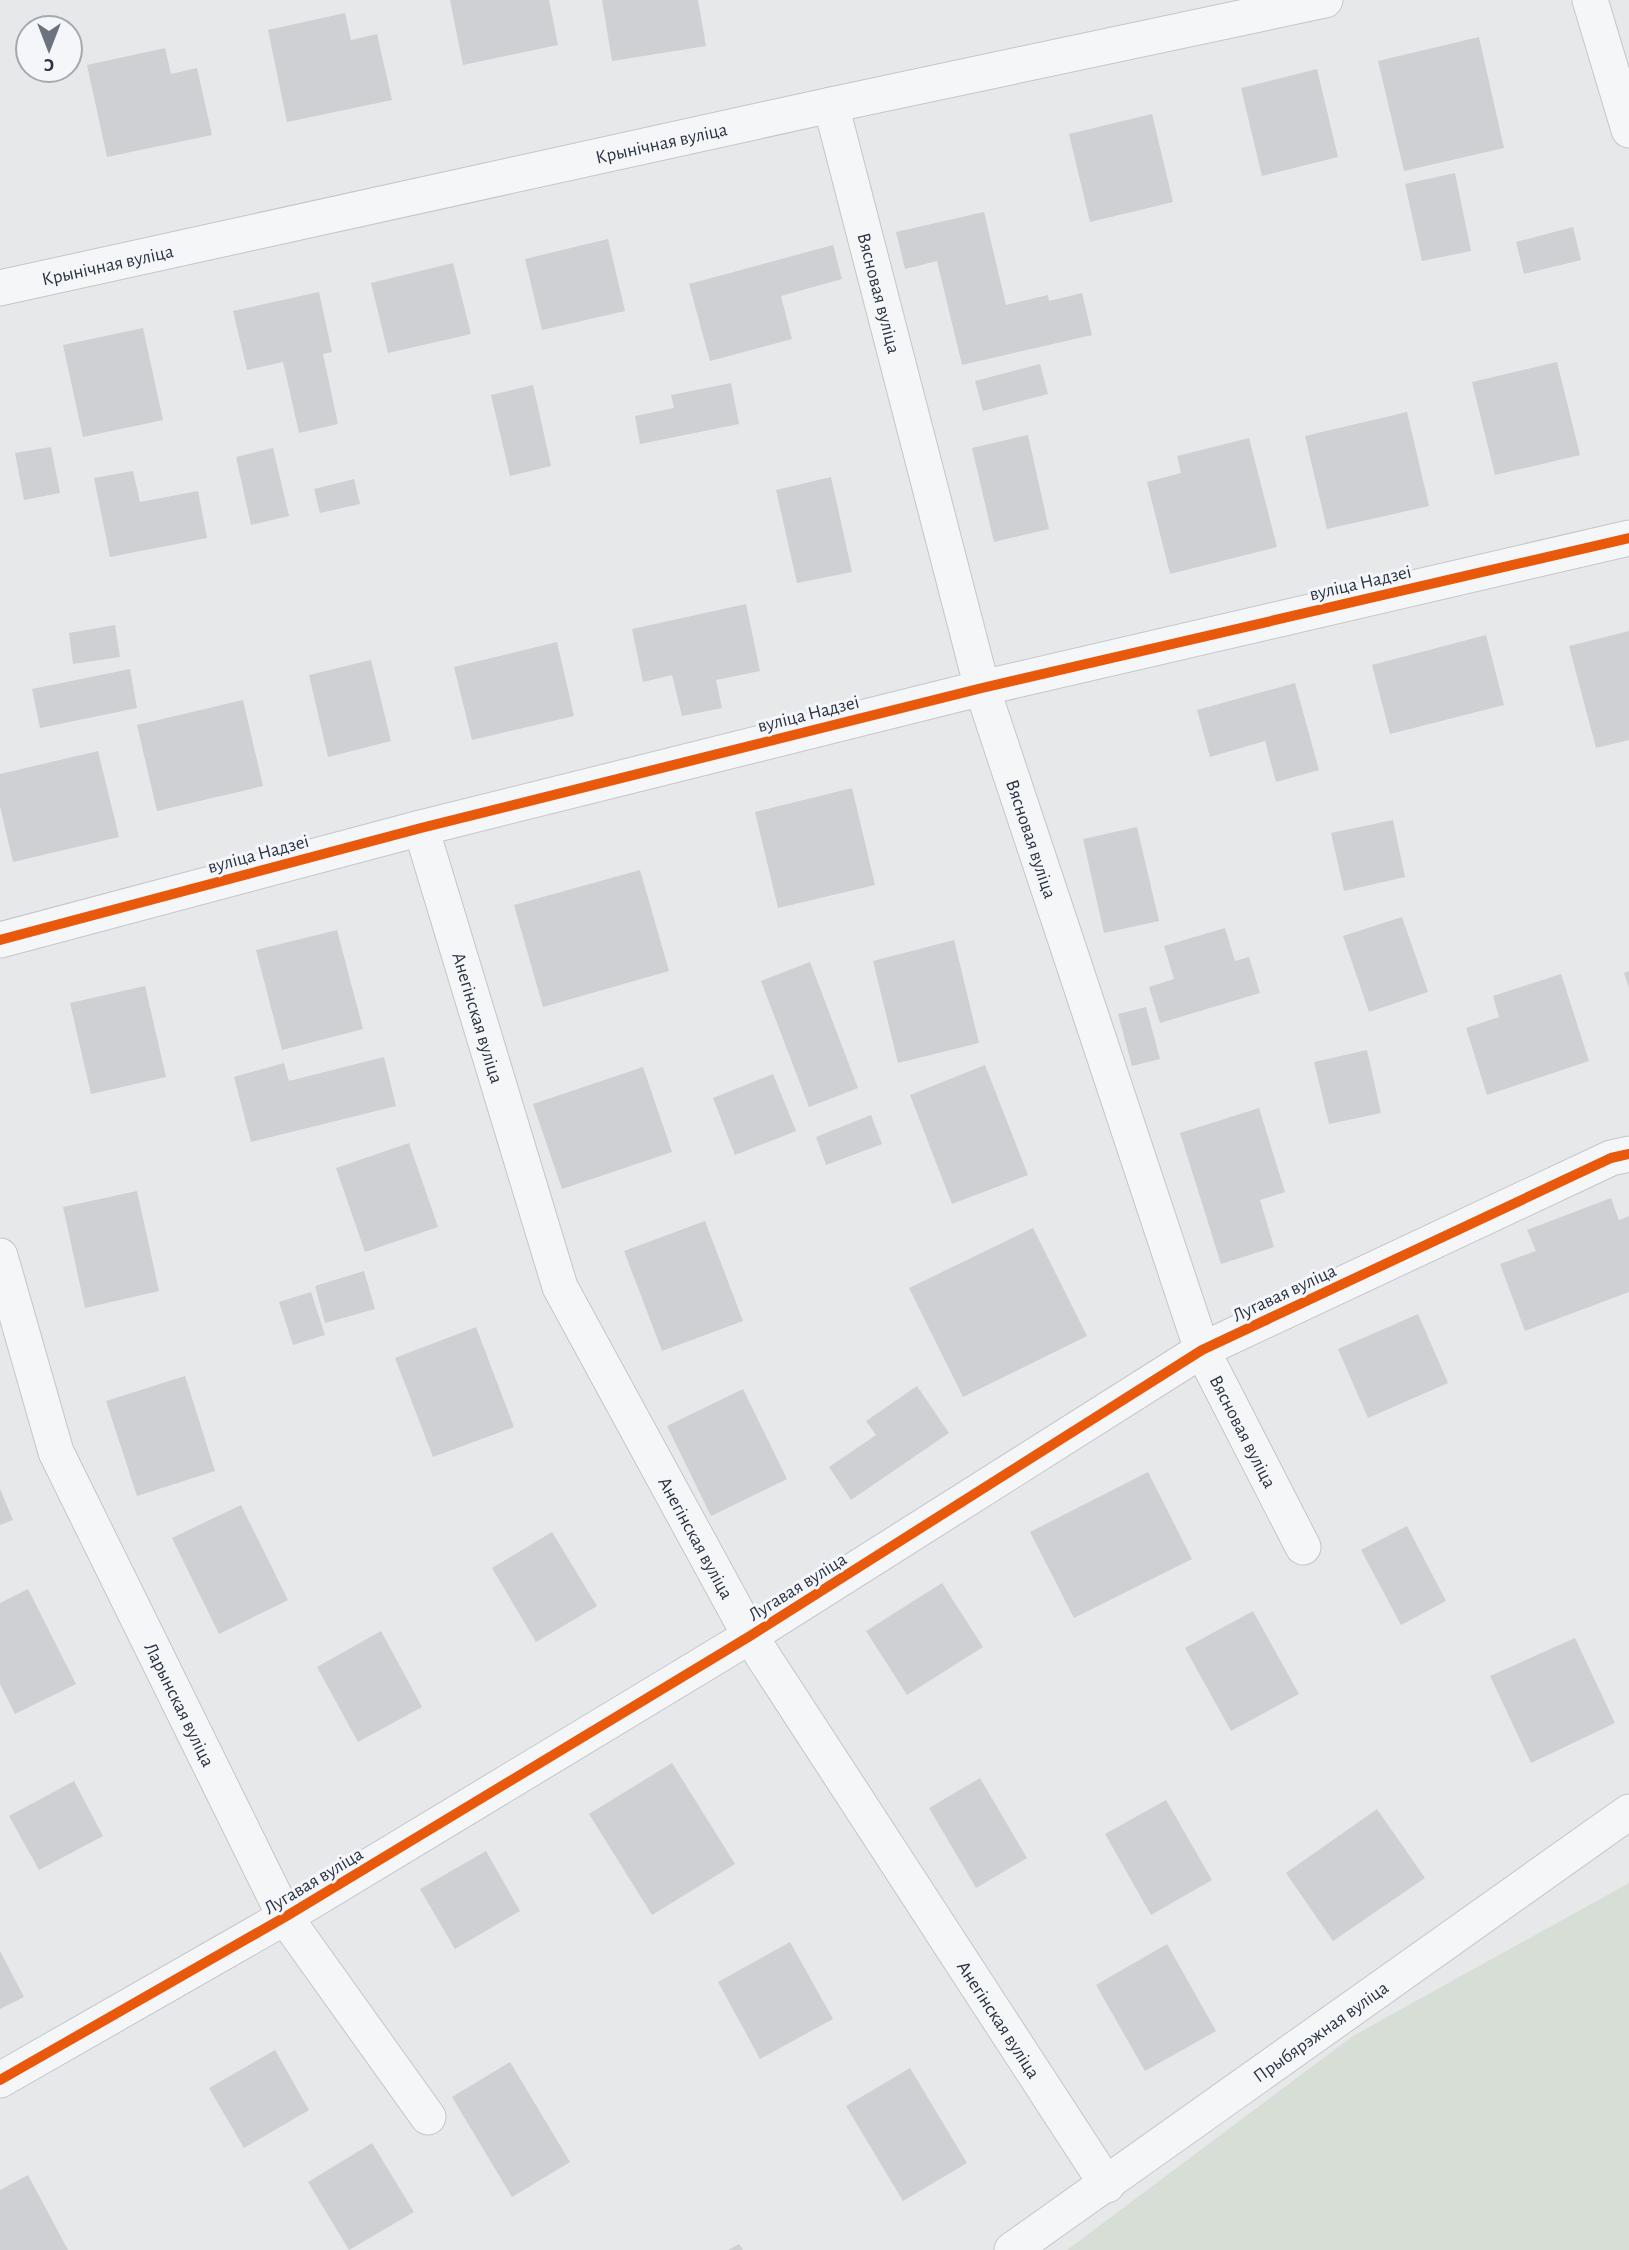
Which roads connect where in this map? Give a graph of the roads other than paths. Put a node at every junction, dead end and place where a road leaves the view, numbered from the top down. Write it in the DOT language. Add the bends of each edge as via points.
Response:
graph roads {
  1 [pos="1325,0"];
  2 [pos="1590,0"];
  3 [pos="831,105"];
  4 [pos="1629,130"];
  5 [pos="0,288"];
  6 [pos="1629,538"];
  7 [pos="982,688"];
  8 [pos="421,828"];
  9 [pos="0,940"];
  10 [pos="1629,1154"];
  11 [pos="0,1256"];
  12 [pos="1202,1350"];
  13 [pos="1303,1547"];
  14 [pos="750,1636"];
  15 [pos="1629,1812"];
  16 [pos="285,1917"];
  17 [pos="0,2080"];
  18 [pos="428,2118"];
  19 [pos="1107,2185"];
  20 [pos="1012,2250"];
  1 -- 3 [label="street, Крынічная вуліца"];
  2 -- 4 [label="street"];
  3 -- 5 [label="street, Крынічная вуліца"];
  3 -- 7 [label="street, Вясновая вуліца"];
  6 -- 7 [label="street, вуліца Надзеі"];
  7 -- 8 [label="street, вуліца Надзеі"];
  7 -- 12 [label="street, Вясновая вуліца"];
  8 -- 9 [label="street, вуліца Надзеі"];
  8 -- 14 [label="street, Анегінская вуліца" via="560,1287"];
  10 -- 12 [label="street, Лугавая вуліца" via="1611,1158"];
  11 -- 16 [label="street, Ларынская вуліца" via="56,1452"];
  12 -- 13 [label="street, Вясновая вуліца"];
  12 -- 14 [label="street, Лугавая вуліца"];
  14 -- 16 [label="street, Лугавая вуліца"];
  14 -- 19 [label="street, Анегінская вуліца"];
  15 -- 19 [label="street, Прыбярэжная вуліца"];
  16 -- 17 [label="street, Лугавая вуліца"];
  16 -- 18 [label="street, Ларынская вуліца"];
  19 -- 20 [label="street, Прыбярэжная вуліца"];
}
